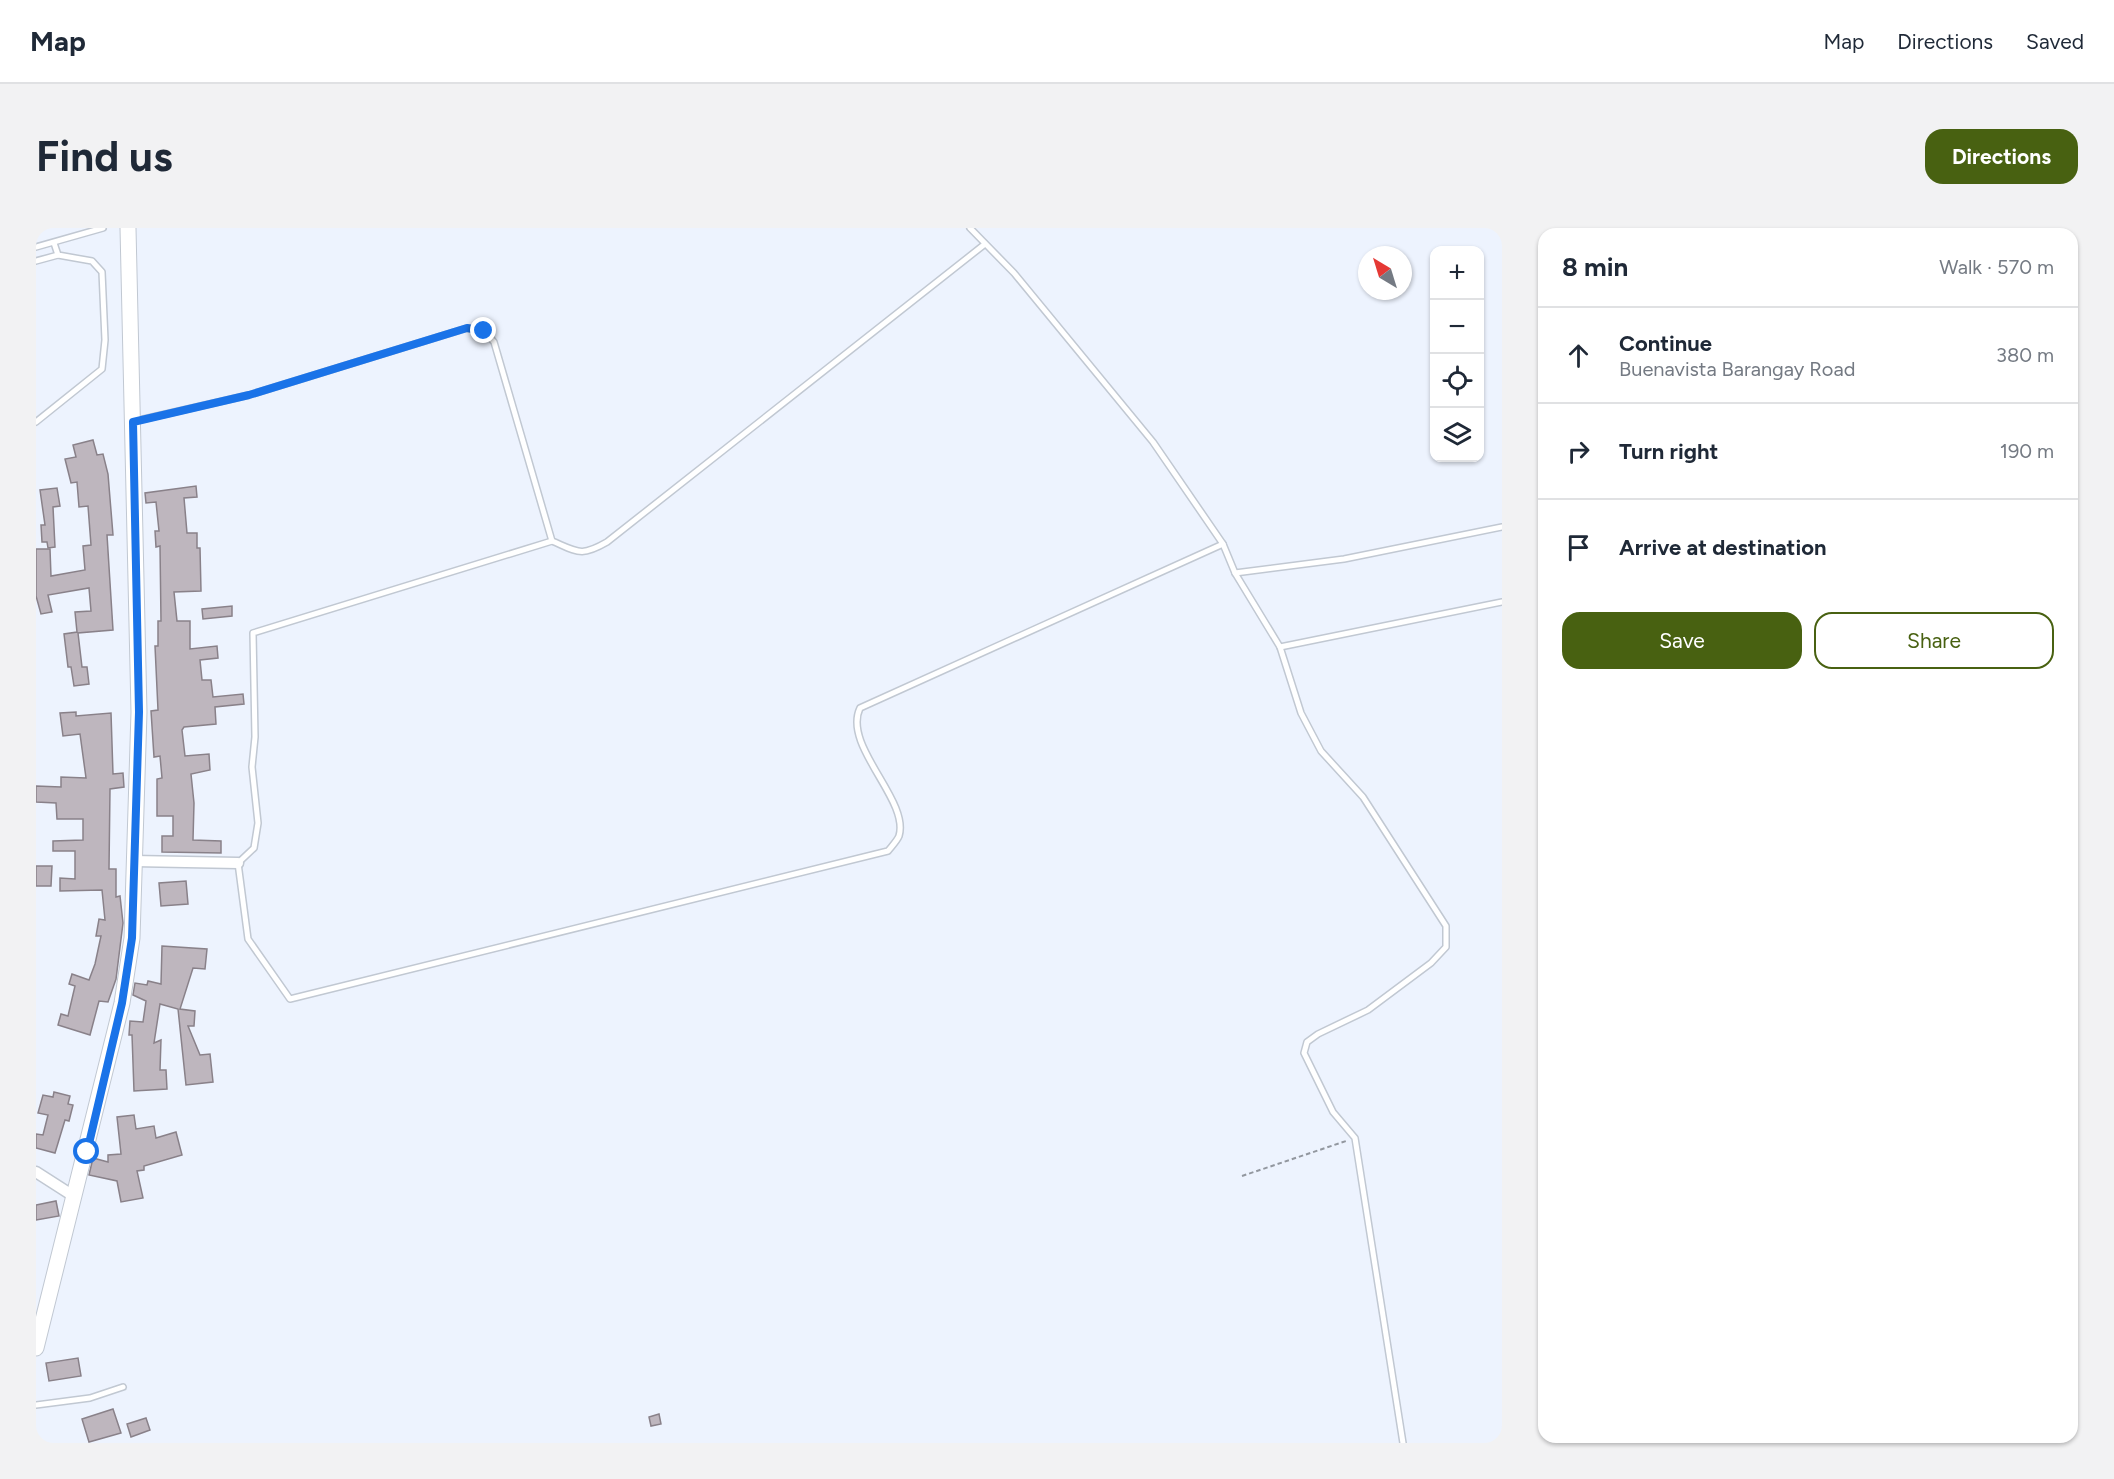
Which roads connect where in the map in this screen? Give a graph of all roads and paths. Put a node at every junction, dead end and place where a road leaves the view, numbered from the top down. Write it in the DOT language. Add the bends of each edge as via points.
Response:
graph roads {
  1 [pos="103,228"];
  2 [pos="128,228"];
  3 [pos="970,228"];
  4 [pos="54,243"];
  5 [pos="985,244"];
  6 [pos="36,247"];
  7 [pos="58,255"];
  8 [pos="36,261"];
  9 [pos="36,422"];
  10 [pos="133,422"];
  11 [pos="1502,527"];
  12 [pos="552,542"];
  13 [pos="1223,544"];
  14 [pos="1235,573"];
  15 [pos="1502,602"];
  16 [pos="1280,647"];
  17 [pos="134,861"];
  18 [pos="238,863"];
  19 [pos="1355,1138"];
  20 [pos="36,1172"];
  21 [pos="1242,1176"];
  22 [pos="75,1197"];
  23 [pos="36,1348"];
  24 [pos="123,1387"];
  25 [pos="36,1405"];
  26 [pos="1403,1443"];
  1 -- 4 [label="lane"];
  2 -- 10 [label="street"];
  3 -- 5 [label="lane"];
  4 -- 6 [label="lane"];
  4 -- 7 [label="lane"];
  5 -- 12 [label="lane" via="607,542 590,552 578,552"];
  5 -- 13 [label="lane" via="1064,332 1153,442"];
  7 -- 8 [label="lane"];
  7 -- 9 [label="lane" via="92,261 102,272 102,369"];
  10 -- 12 [label="lane" via="249,395 467,328 484,331 494,342"];
  10 -- 17 [label="street" via="139,712"];
  11 -- 14 [label="lane" via="1344,559"];
  12 -- 18 [label="lane" via="253,633 252,767 258,823 254,848"];
  13 -- 14 [label="lane"];
  13 -- 18 [label="lane" via="860,708 855,718 858,734 899,819 899,836 888,851 290,999 248,939"];
  14 -- 16 [label="lane"];
  15 -- 16 [label="lane"];
  16 -- 19 [label="lane" via="1301,713 1321,752 1364,797 1446,926 1446,947 1431,963 1368,1010 1307,1042 1304,1053 1333,1112"];
  17 -- 18 [label="street"];
  17 -- 22 [label="street" via="129,963"];
  19 -- 21 [label="path"];
  19 -- 26 [label="lane"];
  20 -- 22 [label="street"];
  22 -- 23 [label="street"];
  24 -- 25 [label="lane" via="90,1398"];
}
